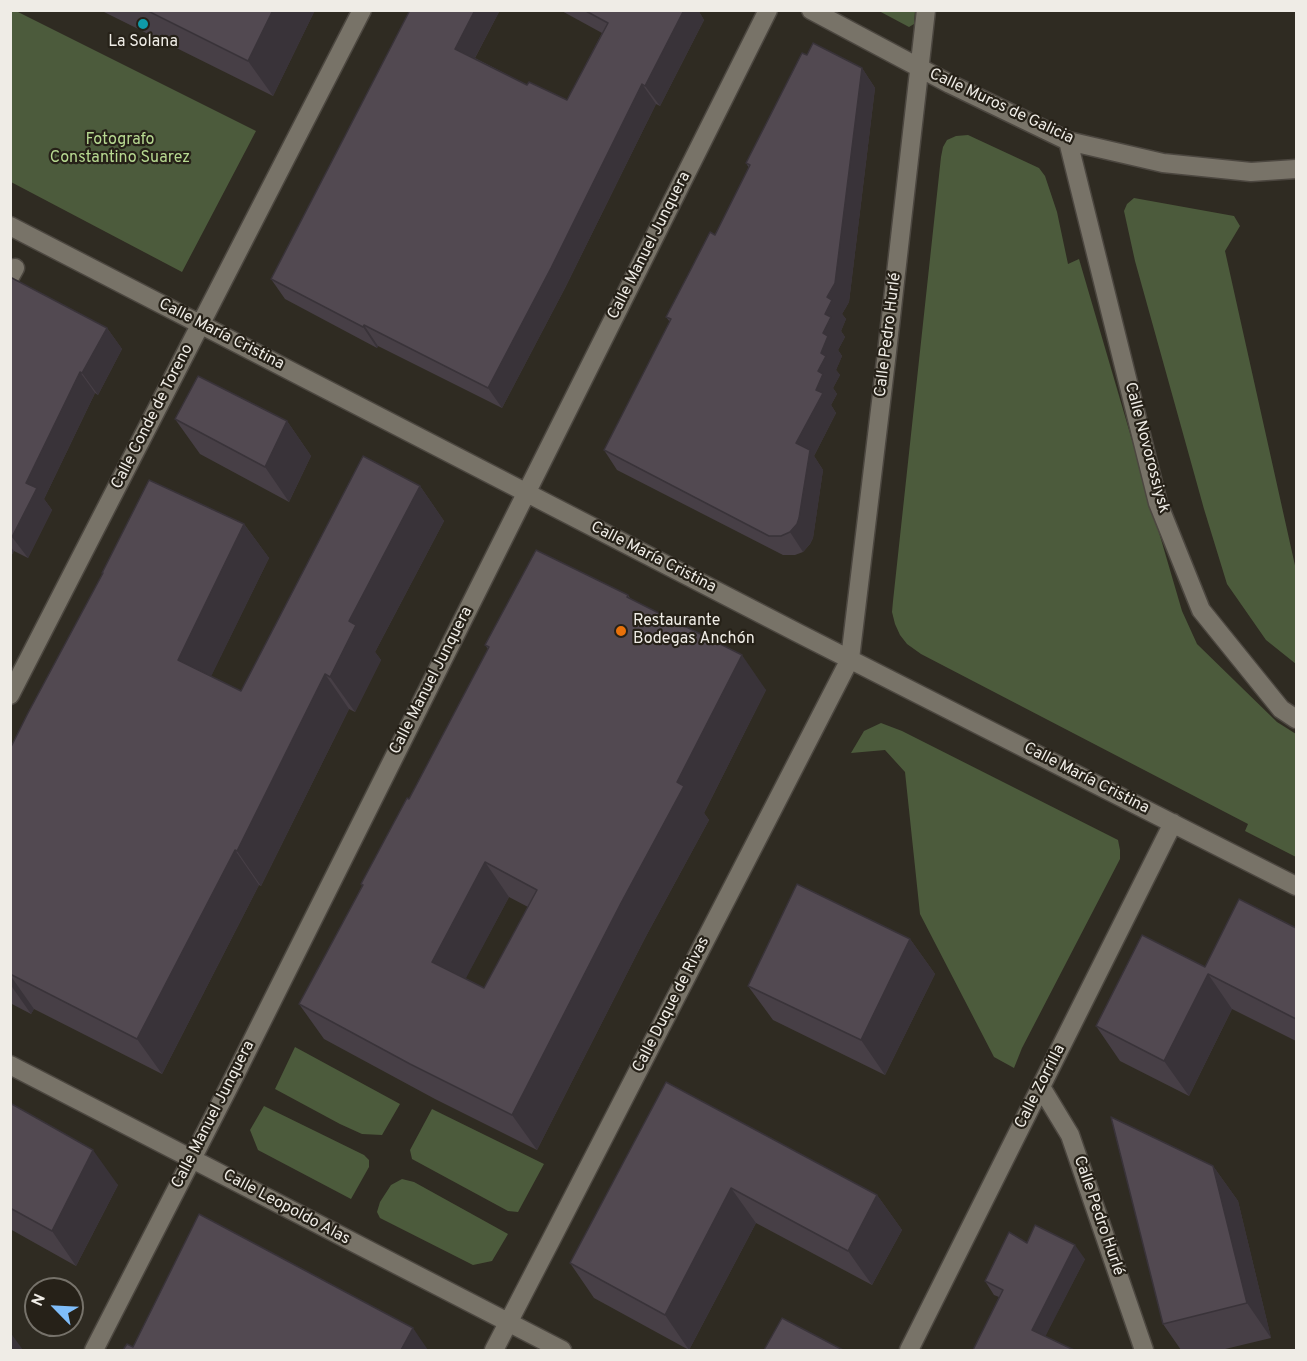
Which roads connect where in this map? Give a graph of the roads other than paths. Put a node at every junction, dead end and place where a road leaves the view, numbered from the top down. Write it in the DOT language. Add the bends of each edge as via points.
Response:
graph roads {
  1 [pos="362,10"];
  2 [pos="768,10"];
  3 [pos="811,10"];
  4 [pos="926,10"];
  5 [pos="920,68"];
  6 [pos="1068,141"];
  7 [pos="1296,169"];
  8 [pos="10,226"];
  9 [pos="200,325"];
  10 [pos="526,493"];
  11 [pos="850,659"];
  12 [pos="10,695"];
  13 [pos="1296,720"];
  14 [pos="1173,823"];
  15 [pos="1296,886"];
  16 [pos="10,1065"];
  17 [pos="1041,1087"];
  18 [pos="192,1159"];
  19 [pos="507,1322"];
  20 [pos="94,1350"];
  21 [pos="494,1350"];
  22 [pos="562,1350"];
  23 [pos="909,1350"];
  24 [pos="1144,1350"];
  1 -- 9 [label="street, Calle Conde de Toreno"];
  2 -- 10 [label="street, Calle Manuel Junquera"];
  3 -- 5 [label="street, Calle Muros de Galicia"];
  4 -- 5 [label="street, Calle Pedro Hurlé"];
  5 -- 6 [label="street, Calle Muros de Galicia"];
  5 -- 11 [label="street, Calle Pedro Hurlé"];
  6 -- 7 [label="street, Calle Muros de Galicia" via="1163,163 1251,172"];
  6 -- 13 [label="street, Calle Novorossiysk" via="1162,514 1201,610 1281,709"];
  8 -- 9 [label="street, Calle María Cristina"];
  9 -- 10 [label="street, Calle María Cristina"];
  9 -- 12 [label="street, Calle Conde de Toreno"];
  10 -- 11 [label="street, Calle María Cristina"];
  10 -- 18 [label="street, Calle Manuel Junquera"];
  11 -- 14 [label="street, Calle María Cristina"];
  11 -- 19 [label="street, Calle Duque de Rivas"];
  14 -- 15 [label="street, Calle María Cristina"];
  14 -- 17 [label="street, Calle Zorrilla"];
  16 -- 18 [label="street, Calle Leopoldo Alas"];
  17 -- 23 [label="street, Calle Zorrilla"];
  17 -- 24 [label="street, Calle Pedro Hurlé" via="1070,1135"];
  18 -- 19 [label="street, Calle Leopoldo Alas"];
  18 -- 20 [label="street, Calle Manuel Junquera"];
  19 -- 21 [label="street, Calle Duque de Rivas"];
  19 -- 22 [label="street, Calle Leopoldo Alas"];
}
